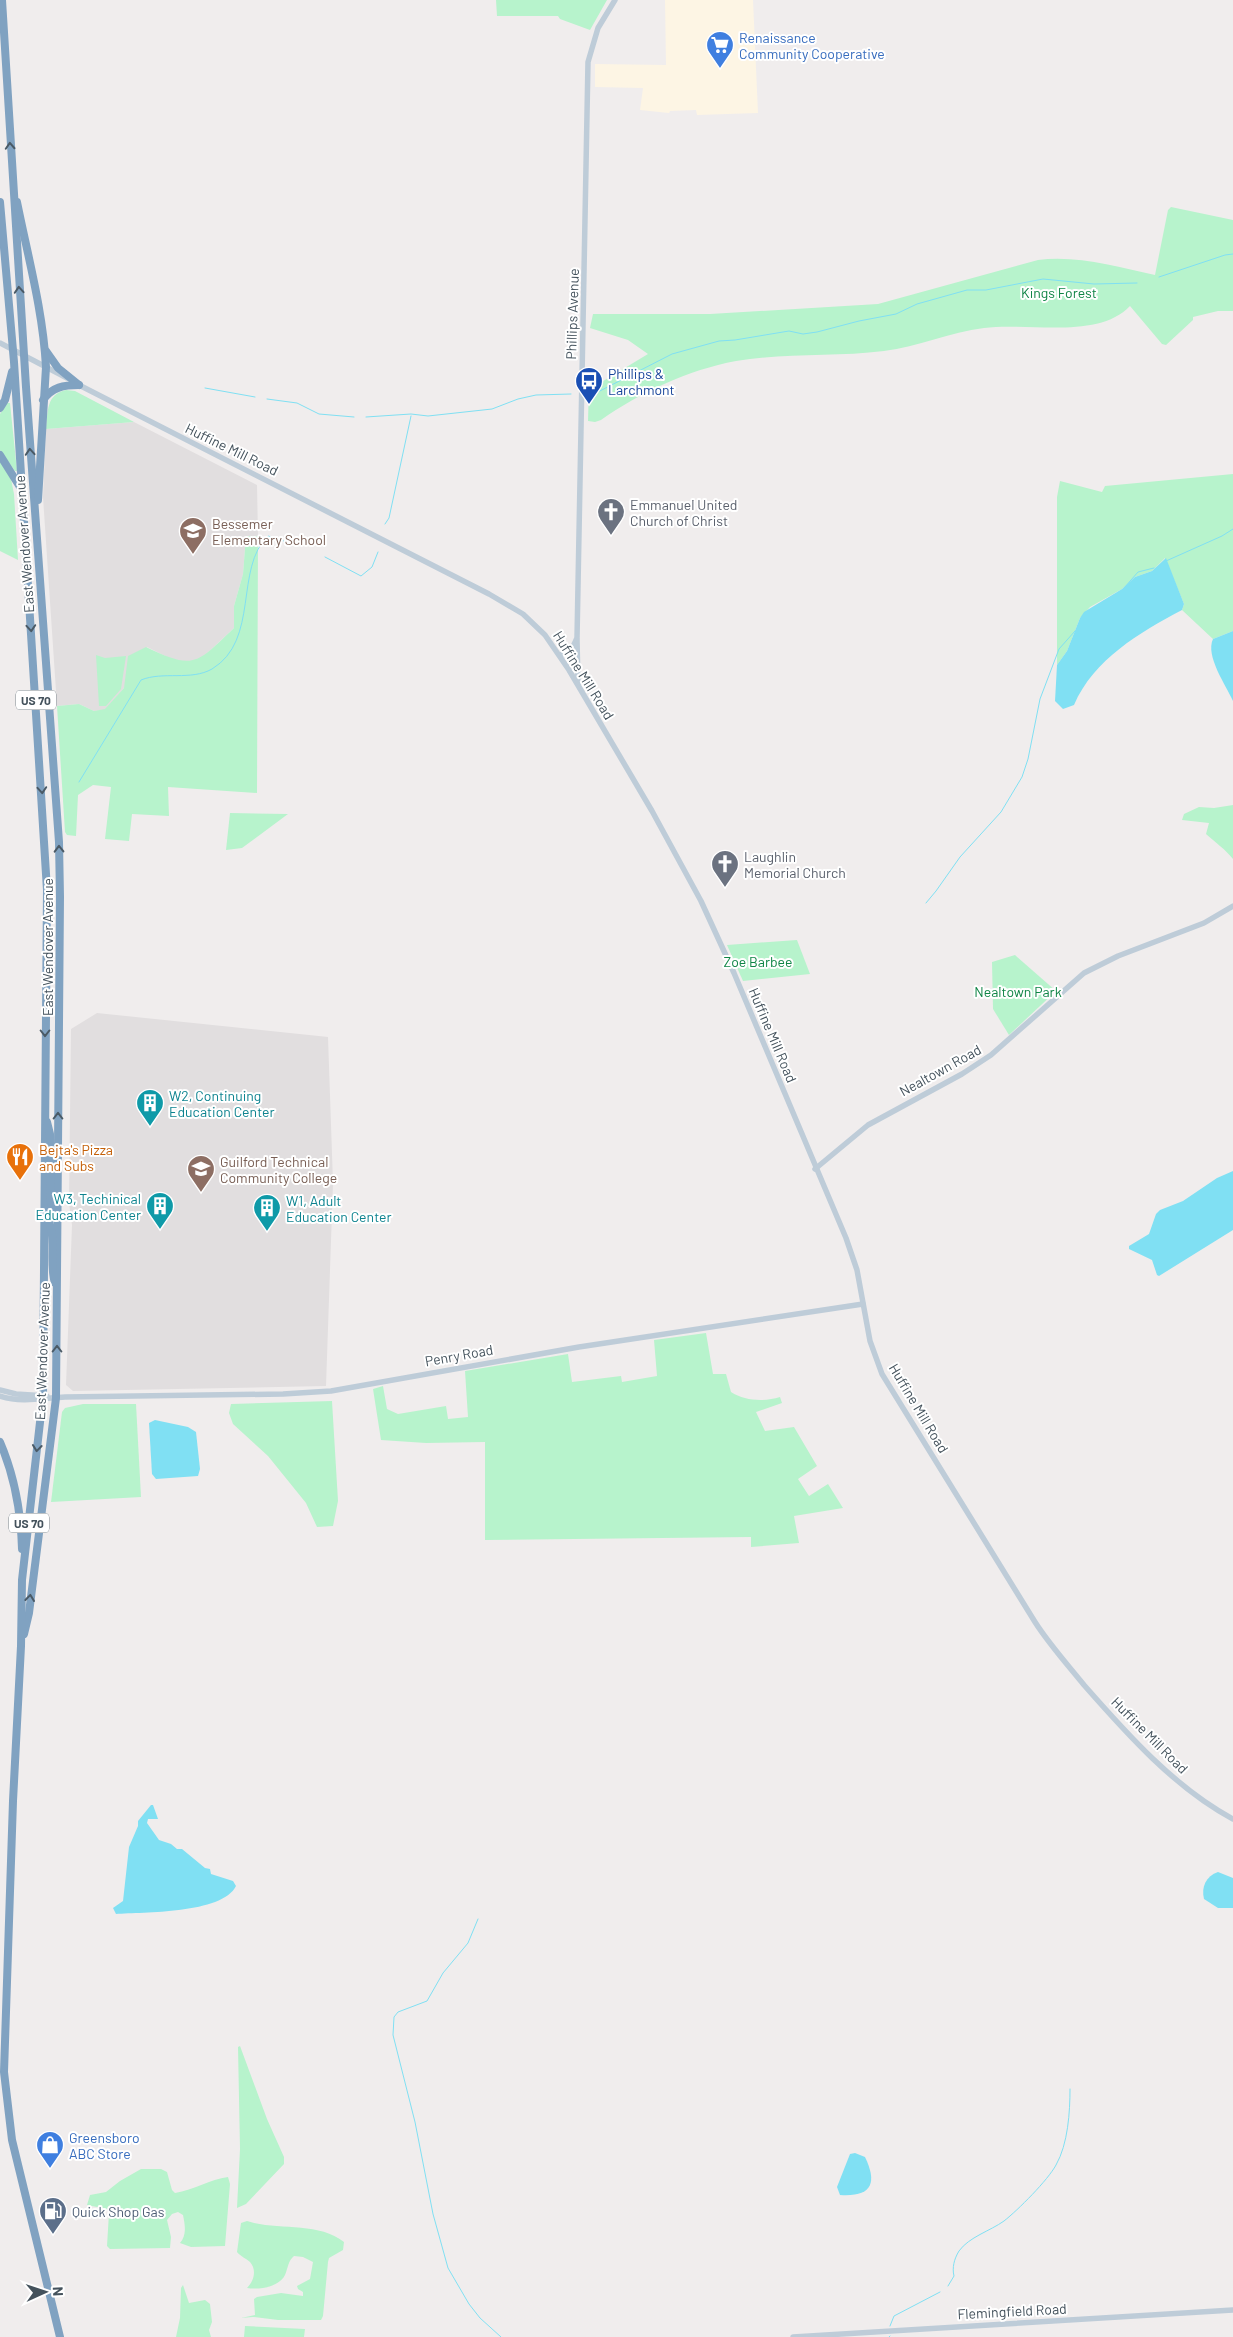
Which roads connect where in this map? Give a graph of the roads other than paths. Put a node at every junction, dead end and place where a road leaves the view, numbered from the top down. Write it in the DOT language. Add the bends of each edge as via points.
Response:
graph roads {
  1 [pos="2,0"];
  2 [pos="615,0"];
  3 [pos="11,170"];
  4 [pos="0,202"];
  5 [pos="0,343"];
  6 [pos="45,350"];
  7 [pos="14,362"];
  8 [pos="46,367"];
  9 [pos="79,385"];
  10 [pos="43,400"];
  11 [pos="0,408"];
  12 [pos="0,455"];
  13 [pos="22,492"];
  14 [pos="36,535"];
  15 [pos="577,638"];
  16 [pos="560,655"];
  17 [pos="578,685"];
  18 [pos="1233,906"];
  19 [pos="44,1113"];
  20 [pos="815,1169"];
  21 [pos="44,1214"];
  22 [pos="58,1217"];
  23 [pos="57,1290"];
  24 [pos="863,1304"];
  25 [pos="0,1390"];
  26 [pos="0,1396"];
  27 [pos="43,1398"];
  28 [pos="56,1398"];
  29 [pos="0,1442"];
  30 [pos="22,1580"];
  31 [pos="21,1646"];
  32 [pos="1232,1819"];
  33 [pos="1233,2310"];
  34 [pos="60,2337"];
  35 [pos="793,2337"];
  3 -- 1 [label="highway, East Wendover Avenue / US 70, one-way"];
  2 -- 15 [label="street, Phillips Avenue" via="598,28 588,70"];
  3 -- 6 [label="highway" via="35,279"];
  14 -- 3 [label="highway, East Wendover Avenue / US 70, one-way"];
  4 -- 7 [label="highway, East Wendover Avenue / US 70"];
  5 -- 8 [label="street, Huffine Mill Road"];
  6 -- 8 [label="highway"];
  6 -- 9 [label="highway" via="58,368"];
  7 -- 11 [label="highway"];
  7 -- 13 [label="highway, East Wendover Avenue / US 70"];
  8 -- 9 [label="street, Huffine Mill Road"];
  8 -- 10 [label="highway"];
  9 -- 10 [label="highway" via="58,387"];
  9 -- 16 [label="street, Huffine Mill Road" via="489,594 523,614"];
  10 -- 14 [label="highway"];
  12 -- 13 [label="highway"];
  13 -- 19 [label="highway, East Wendover Avenue / US 70, one-way" via="48,890"];
  22 -- 14 [label="highway, East Wendover Avenue / US 70, one-way" via="59,842"];
  15 -- 16 [label="street" via="572,649"];
  15 -- 17 [label="street, Phillips Avenue"];
  16 -- 17 [label="street, Huffine Mill Road"];
  17 -- 20 [label="street, Huffine Mill Road" via="701,902"];
  18 -- 20 [label="street, Nealtown Road" via="1204,923 1118,956 1084,973 991,1056 868,1125"];
  19 -- 21 [label="highway, East Wendover Avenue / US 70"];
  19 -- 22 [label="highway" via="50,1134 52,1208"];
  20 -- 24 [label="street, Huffine Mill Road" via="846,1238 857,1270"];
  21 -- 23 [label="highway" via="51,1226 52,1272"];
  21 -- 27 [label="highway, East Wendover Avenue / US 70"];
  22 -- 23 [label="highway, East Wendover Avenue / US 70"];
  28 -- 23 [label="highway, East Wendover Avenue / US 70, one-way"];
  24 -- 28 [label="street, Penry Road" via="579,1347 318,1393"];
  24 -- 32 [label="street, Huffine Mill Road" via="870,1341 882,1374 1057,1653 1146,1750 1190,1791"];
  25 -- 27 [label="street"];
  26 -- 27 [label="street" via="15,1400"];
  27 -- 28 [label="street, Penry Road"];
  27 -- 30 [label="highway, East Wendover Avenue / US 70, one-way"];
  31 -- 28 [label="highway, East Wendover Avenue / US 70, one-way"];
  29 -- 30 [label="highway" via="12,1472 19,1506"];
  30 -- 31 [label="highway, East Wendover Avenue / US 70"];
  31 -- 34 [label="highway, US 70" via="4,2050 5,2093 15,2154"];
  33 -- 35 [label="street, Flemingfield Road"];
}
